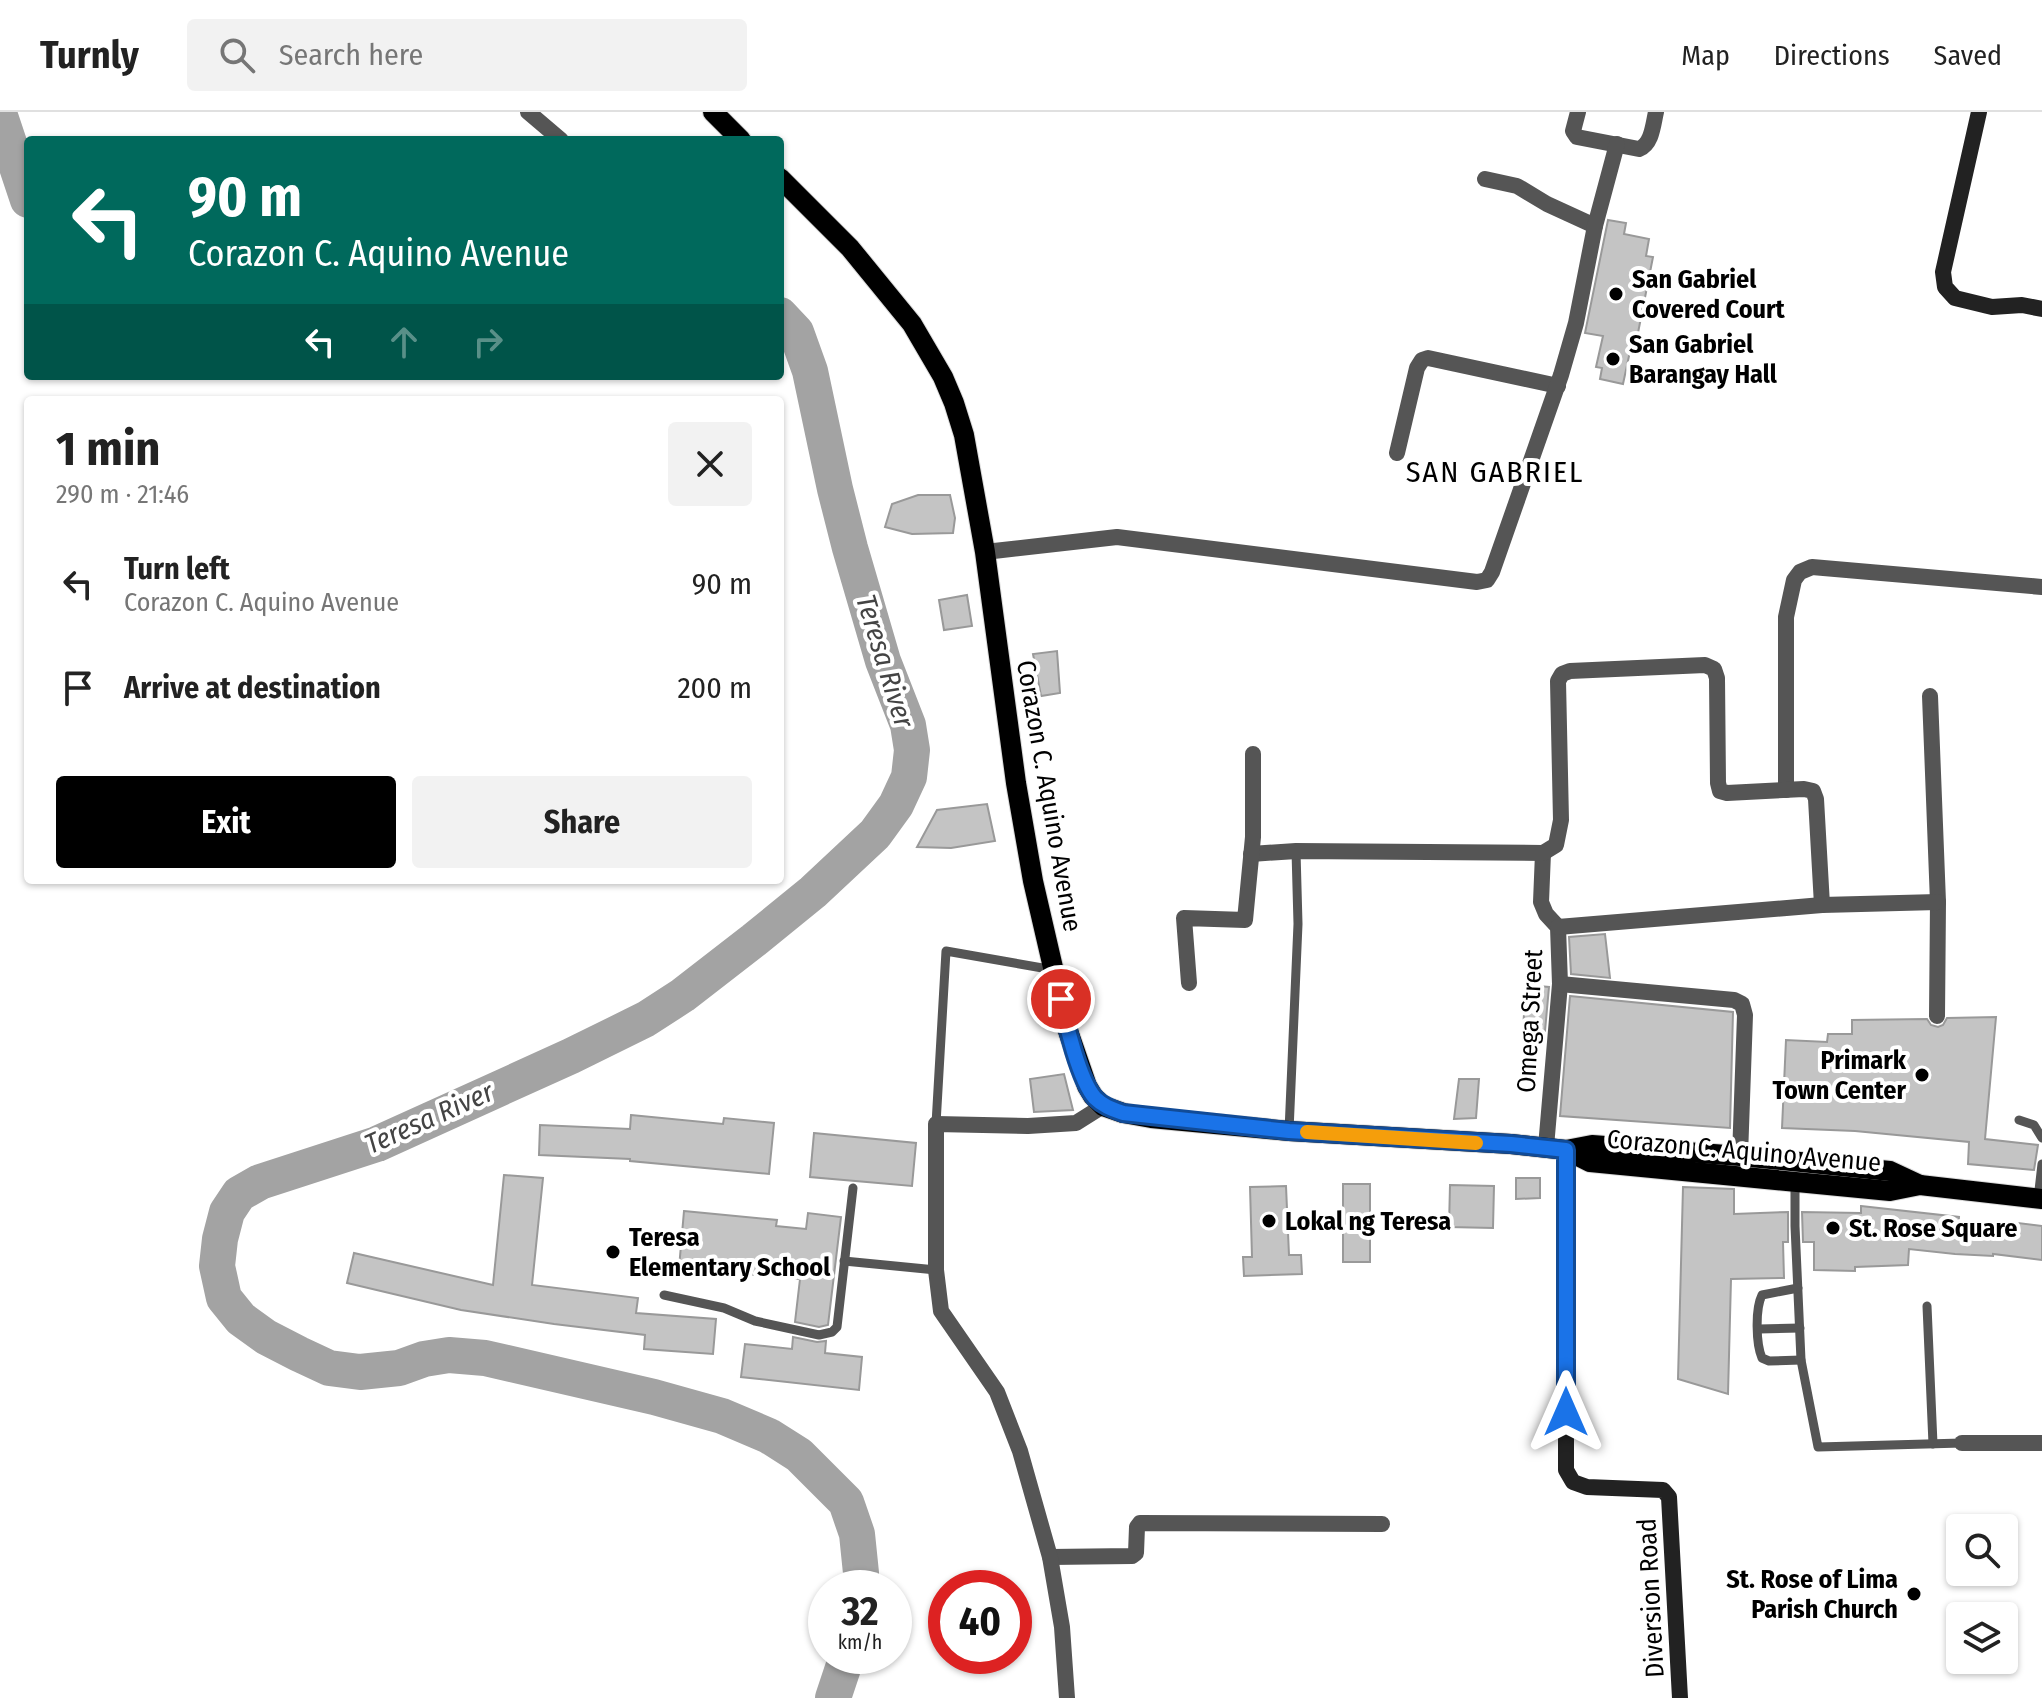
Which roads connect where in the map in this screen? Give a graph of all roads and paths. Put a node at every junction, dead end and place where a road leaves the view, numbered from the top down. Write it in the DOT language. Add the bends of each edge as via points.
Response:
graph roads {
  1 [pos="528,112"];
  2 [pos="713,112"];
  3 [pos="1578,112"];
  4 [pos="1656,112"];
  5 [pos="1979,112"];
  6 [pos="556,136"];
  7 [pos="737,136"];
  8 [pos="1617,144"];
  9 [pos="1485,179"];
  10 [pos="784,182"];
  11 [pos="1595,226"];
  12 [pos="2042,309"];
  13 [pos="1558,386"];
  14 [pos="1397,453"];
  15 [pos="985,552"];
  16 [pos="2042,587"];
  17 [pos="1930,696"];
  18 [pos="1253,754"];
  19 [pos="1786,790"];
  20 [pos="1296,851"];
  21 [pos="1543,853"];
  22 [pos="1251,854"];
  23 [pos="1938,902"];
  24 [pos="1822,905"];
  25 [pos="1558,927"];
  26 [pos="1054,970"];
  27 [pos="1189,983"];
  28 [pos="1560,984"];
  29 [pos="1937,1016"];
  30 [pos="1103,1106"];
  31 [pos="2019,1120"];
  32 [pos="936,1124"];
  33 [pos="1289,1131"];
  34 [pos="2042,1138"];
  35 [pos="1556,1148"];
  36 [pos="1740,1156"];
  37 [pos="2042,1164"];
  38 [pos="1796,1172"];
  39 [pos="853,1188"];
  40 [pos="2040,1199"];
  41 [pos="844,1261"];
  42 [pos="936,1270"];
  43 [pos="1798,1288"];
  44 [pos="664,1295"];
  45 [pos="1927,1306"];
  46 [pos="1800,1328"];
  47 [pos="1759,1329"];
  48 [pos="1801,1360"];
  49 [pos="1962,1443"];
  50 [pos="2042,1443"];
  51 [pos="1933,1444"];
  52 [pos="1382,1524"];
  53 [pos="1050,1557"];
  54 [pos="1067,1698"];
  55 [pos="1680,1698"];
  1 -- 6 [label="street"];
  2 -- 7 [label="main road"];
  3 -- 8 [label="street" via="1573,131 1577,137"];
  4 -- 8 [label="street" via="1645,147"];
  5 -- 12 [label="street" via="1943,272 1945,287 1955,298 1992,307"];
  8 -- 11 [label="street"];
  9 -- 11 [label="street" via="1517,186"];
  10 -- 15 [label="main road, Corazon C. Aquino Avenue" via="850,248 912,324 937,365 964,435"];
  11 -- 13 [label="street"];
  13 -- 14 [label="street" via="1422,360"];
  13 -- 15 [label="street" via="1487,580 1117,537"];
  15 -- 26 [label="main road, Corazon C. Aquino Avenue" via="1016,783"];
  16 -- 19 [label="street" via="1812,567 1800,572 1786,617"];
  17 -- 23 [label="street"];
  18 -- 22 [label="street"];
  19 -- 21 [label="street" via="1720,791 1714,669 1705,665 1570,671 1558,681 1561,820 1556,845"];
  19 -- 24 [label="street" via="1813,791 1816,799"];
  20 -- 21 [label="street"];
  20 -- 22 [label="street"];
  20 -- 33 [label="lane"];
  21 -- 25 [label="street, Omega Street" via="1541,902"];
  22 -- 27 [label="street" via="1245,920 1184,918"];
  23 -- 24 [label="street"];
  23 -- 29 [label="street"];
  24 -- 25 [label="street"];
  25 -- 28 [label="street, Omega Street"];
  26 -- 30 [label="main road, Corazon C. Aquino Avenue" via="1087,1086"];
  26 -- 32 [label="lane" via="946,951"];
  28 -- 35 [label="street, Omega Street"];
  28 -- 36 [label="street" via="1742,1004"];
  30 -- 32 [label="street" via="1076,1123"];
  30 -- 33 [label="main road, Corazon C. Aquino Avenue" via="1151,1118"];
  31 -- 34 [label="lane" via="2034,1125"];
  32 -- 42 [label="street"];
  33 -- 35 [label="main road, Corazon C. Aquino Avenue"];
  35 -- 36 [label="main road, Corazon C. Aquino Avenue" via="1592,1145"];
  35 -- 38 [label="main road, Corazon C. Aquino Avenue" via="1590,1162"];
  35 -- 55 [label="street, Diversion Road" via="1566,1470 1573,1482 1587,1487 1663,1490 1669,1497"];
  36 -- 38 [label="main road, Corazon C. Aquino Avenue"];
  37 -- 40 [label="lane"];
  38 -- 40 [label="main road, Corazon C. Aquino Avenue" via="1890,1171 1920,1185"];
  38 -- 43 [label="lane"];
  39 -- 41 [label="lane"];
  41 -- 42 [label="lane"];
  41 -- 44 [label="lane" via="837,1327 819,1335"];
  42 -- 53 [label="street" via="941,1311 997,1392"];
  43 -- 46 [label="lane"];
  43 -- 47 [label="lane" via="1762,1295"];
  45 -- 51 [label="lane"];
  46 -- 47 [label="lane"];
  46 -- 48 [label="lane"];
  47 -- 48 [label="lane" via="1762,1358"];
  48 -- 51 [label="lane" via="1818,1447"];
  49 -- 50 [label="street"];
  49 -- 51 [label="lane"];
  52 -- 53 [label="street" via="1140,1523 1132,1556"];
  53 -- 54 [label="street"];
}
